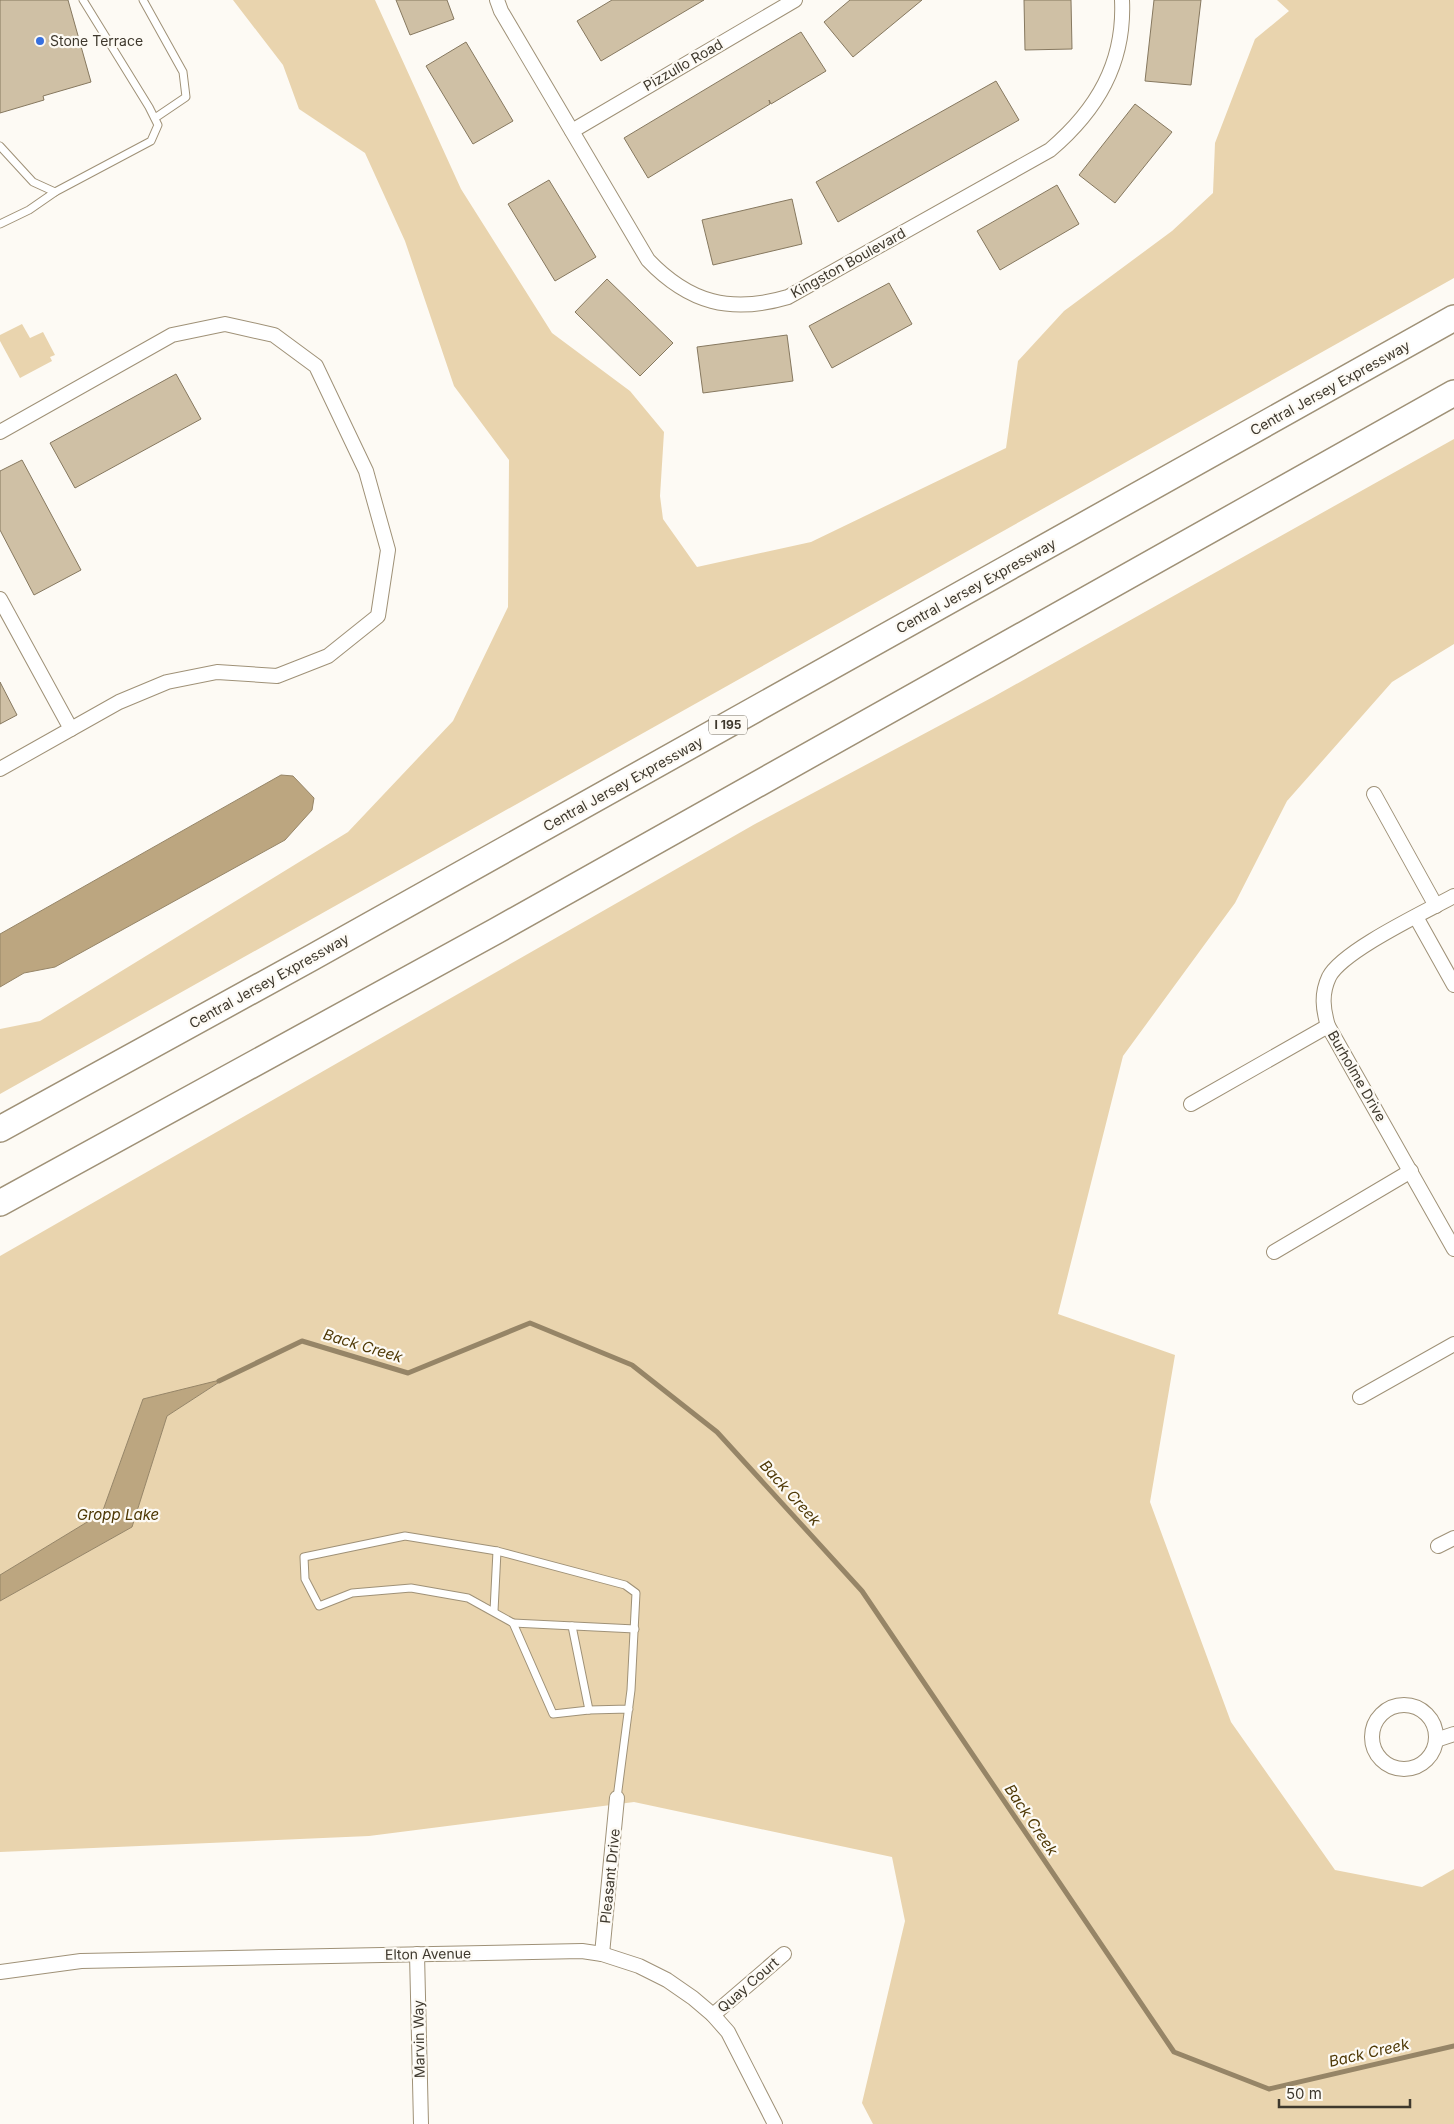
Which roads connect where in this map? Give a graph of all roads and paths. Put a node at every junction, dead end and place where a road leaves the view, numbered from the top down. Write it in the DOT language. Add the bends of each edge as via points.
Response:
graph roads {
  1 [pos="83,0"];
  2 [pos="143,0"];
  3 [pos="497,0"];
  4 [pos="795,0"];
  5 [pos="1122,0"];
  6 [pos="155,118"];
  7 [pos="572,131"];
  8 [pos="0,146"];
  9 [pos="55,192"];
  10 [pos="0,224"];
  11 [pos="1454,318"];
  12 [pos="1454,393"];
  13 [pos="0,432"];
  14 [pos="0,600"];
  15 [pos="70,729"];
  16 [pos="0,770"];
  17 [pos="1374,794"];
  18 [pos="1454,896"];
  19 [pos="1436,906"];
  20 [pos="1416,917"];
  21 [pos="1454,985"];
  22 [pos="1328,1026"];
  23 [pos="1191,1104"];
  24 [pos="0,1129"];
  25 [pos="1411,1171"];
  26 [pos="0,1203"];
  27 [pos="1454,1249"];
  28 [pos="1274,1252"];
  29 [pos="1454,1344"];
  30 [pos="1360,1397"];
  31 [pos="1454,1538"];
  32 [pos="1438,1546"];
  33 [pos="497,1551"];
  34 [pos="494,1611"];
  35 [pos="513,1623"];
  36 [pos="572,1626"];
  37 [pos="635,1629"];
  38 [pos="629,1709"];
  39 [pos="589,1710"];
  40 [pos="1454,1734"];
  41 [pos="1436,1740"];
  42 [pos="617,1798"];
  43 [pos="417,1954"];
  44 [pos="602,1954"];
  45 [pos="784,1954"];
  46 [pos="0,1972"];
  47 [pos="713,2015"];
  48 [pos="421,2124"];
  49 [pos="775,2124"];
  1 -- 6 [label="lane"];
  2 -- 6 [label="lane" via="184,72 186,97"];
  3 -- 7 [label="street, Kingston Boulevard"];
  4 -- 7 [label="street, Pizzullo Road"];
  5 -- 7 [label="street, Kingston Boulevard" via="1120,38 1104,86 1090,110 1050,150 788,297 767,303 725,305 702,299 663,275 648,260"];
  6 -- 9 [label="lane" via="158,125 151,141"];
  8 -- 9 [label="lane" via="33,182"];
  9 -- 10 [label="lane"];
  11 -- 24 [label="highway, Central Jersey Expressway / I 195"];
  12 -- 26 [label="highway" via="496,931"];
  13 -- 15 [label="street" via="172,335 225,324 274,335 316,366 366,470 388,550 378,616 328,656 277,676 217,672 167,682 119,702"];
  14 -- 15 [label="street"];
  15 -- 16 [label="street"];
  17 -- 19 [label="street"];
  18 -- 19 [label="street, Burholme Drive"];
  19 -- 20 [label="street, Burholme Drive"];
  20 -- 21 [label="street"];
  20 -- 22 [label="street, Burholme Drive" via="1351,953 1330,976 1323,994"];
  22 -- 23 [label="street"];
  22 -- 25 [label="street, Burholme Drive"];
  25 -- 27 [label="street, Burholme Drive"];
  25 -- 28 [label="street"];
  29 -- 30 [label="street"];
  31 -- 32 [label="street"];
  33 -- 34 [label="lane"];
  33 -- 34 [label="lane" via="405,1536 304,1557 305,1579 319,1606 352,1593 411,1588 468,1598"];
  33 -- 37 [label="lane" via="625,1585 636,1593"];
  34 -- 35 [label="lane"];
  35 -- 36 [label="lane"];
  35 -- 39 [label="lane" via="553,1714"];
  36 -- 37 [label="lane"];
  36 -- 39 [label="lane"];
  37 -- 38 [label="lane"];
  38 -- 39 [label="lane"];
  38 -- 42 [label="lane"];
  40 -- 41 [label="street"];
  41 -- 41 [label="street" via="1429,1718 1422,1711 1407,1706 1392,1707 1384,1712 1376,1720 1372,1733 1377,1755 1389,1766 1401,1770 1427,1760"];
  42 -- 44 [label="street, Pleasant Drive"];
  43 -- 44 [label="street, Elton Avenue" via="582,1951"];
  43 -- 46 [label="street, Elton Avenue" via="81,1961"];
  43 -- 48 [label="street, Marvin Way"];
  44 -- 47 [label="street, Elton Avenue" via="639,1966 667,1980"];
  45 -- 47 [label="street, Quay Court"];
  47 -- 49 [label="street, Elton Avenue" via="728,2032"];
}
